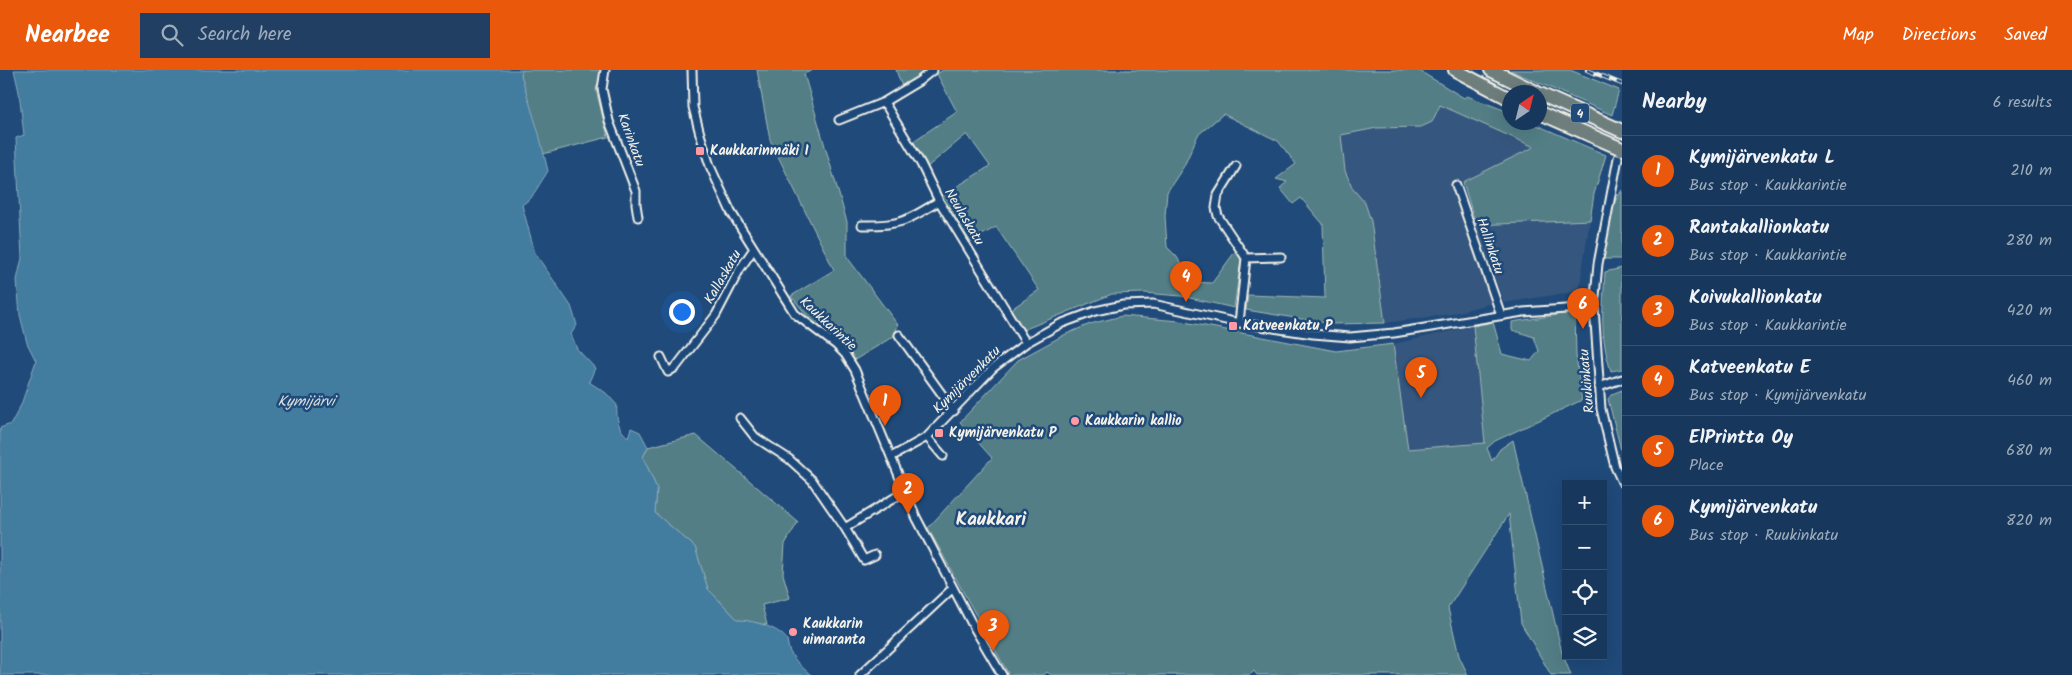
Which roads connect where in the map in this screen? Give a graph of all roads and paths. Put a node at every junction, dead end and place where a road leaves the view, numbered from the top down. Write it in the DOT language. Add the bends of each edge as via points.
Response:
graph roads {
  1 [pos="605,70"];
  2 [pos="692,70"];
  3 [pos="933,70"];
  4 [pos="1455,70"];
  5 [pos="1491,70"];
  6 [pos="1522,85"];
  7 [pos="1502,95"];
  8 [pos="1547,97"];
  9 [pos="884,102"];
  10 [pos="1547,117"];
  11 [pos="839,120"];
  12 [pos="1622,131"];
  13 [pos="1620,154"];
  14 [pos="1236,166"];
  15 [pos="1456,185"];
  16 [pos="939,201"];
  17 [pos="638,217"];
  18 [pos="862,225"];
  19 [pos="753,250"];
  20 [pos="1281,257"];
  21 [pos="1246,258"];
  22 [pos="1594,307"];
  23 [pos="1501,315"];
  24 [pos="1239,323"];
  25 [pos="899,336"];
  26 [pos="1026,343"];
  27 [pos="661,356"];
  28 [pos="1622,379"];
  29 [pos="1599,387"];
  30 [pos="954,411"];
  31 [pos="740,418"];
  32 [pos="927,437"];
  33 [pos="943,456"];
  34 [pos="891,457"];
  35 [pos="1622,482"];
  36 [pos="904,492"];
  37 [pos="845,528"];
  38 [pos="876,555"];
  39 [pos="953,588"];
  40 [pos="860,675"];
  41 [pos="1002,675"];
  1 -- 17 [label="street, Karinkatu" via="602,88 609,121 636,191"];
  2 -- 19 [label="street, Kaukkarintie" via="693,107 710,166"];
  3 -- 9 [label="street"];
  4 -- 7 [label="highway"];
  5 -- 6 [label="highway, 4"];
  8 -- 12 [label="highway, 4"];
  9 -- 11 [label="street"];
  9 -- 16 [label="street, Neulaskatu"];
  10 -- 13 [label="highway, 4"];
  13 -- 22 [label="street, Ruukinkatu" via="1598,264"];
  14 -- 21 [label="street" via="1218,195 1216,208"];
  15 -- 23 [label="street, Hallinkatu"];
  16 -- 18 [label="street" via="899,223"];
  16 -- 26 [label="street, Neulaskatu"];
  19 -- 27 [label="street, Kallaskatu" via="716,315 676,367 668,372"];
  19 -- 34 [label="street, Kaukkarintie" via="795,314 845,354 855,370"];
  20 -- 21 [label="street"];
  21 -- 24 [label="street"];
  22 -- 23 [label="street, Kymijärvenkatu"];
  22 -- 29 [label="street, Ruukinkatu"];
  23 -- 24 [label="street, Kymijärvenkatu" via="1350,337"];
  24 -- 26 [label="street, Kymijärvenkatu" via="1153,304 1123,305 1094,311 1060,324"];
  25 -- 30 [label="street"];
  26 -- 30 [label="street, Kymijärvenkatu" via="993,368"];
  28 -- 29 [label="street"];
  29 -- 35 [label="street, Ruukinkatu" via="1610,449"];
  30 -- 32 [label="street, Kymijärvenkatu"];
  31 -- 37 [label="street" via="755,437 789,459 812,480"];
  32 -- 33 [label="street"];
  32 -- 34 [label="street, Kymijärvenkatu"];
  34 -- 36 [label="street, Kaukkarintie"];
  36 -- 37 [label="street"];
  36 -- 39 [label="street, Kaukkarintie"];
  37 -- 38 [label="street" via="864,560"];
  39 -- 40 [label="street"];
  39 -- 41 [label="street, Kaukkarintie"];
}
